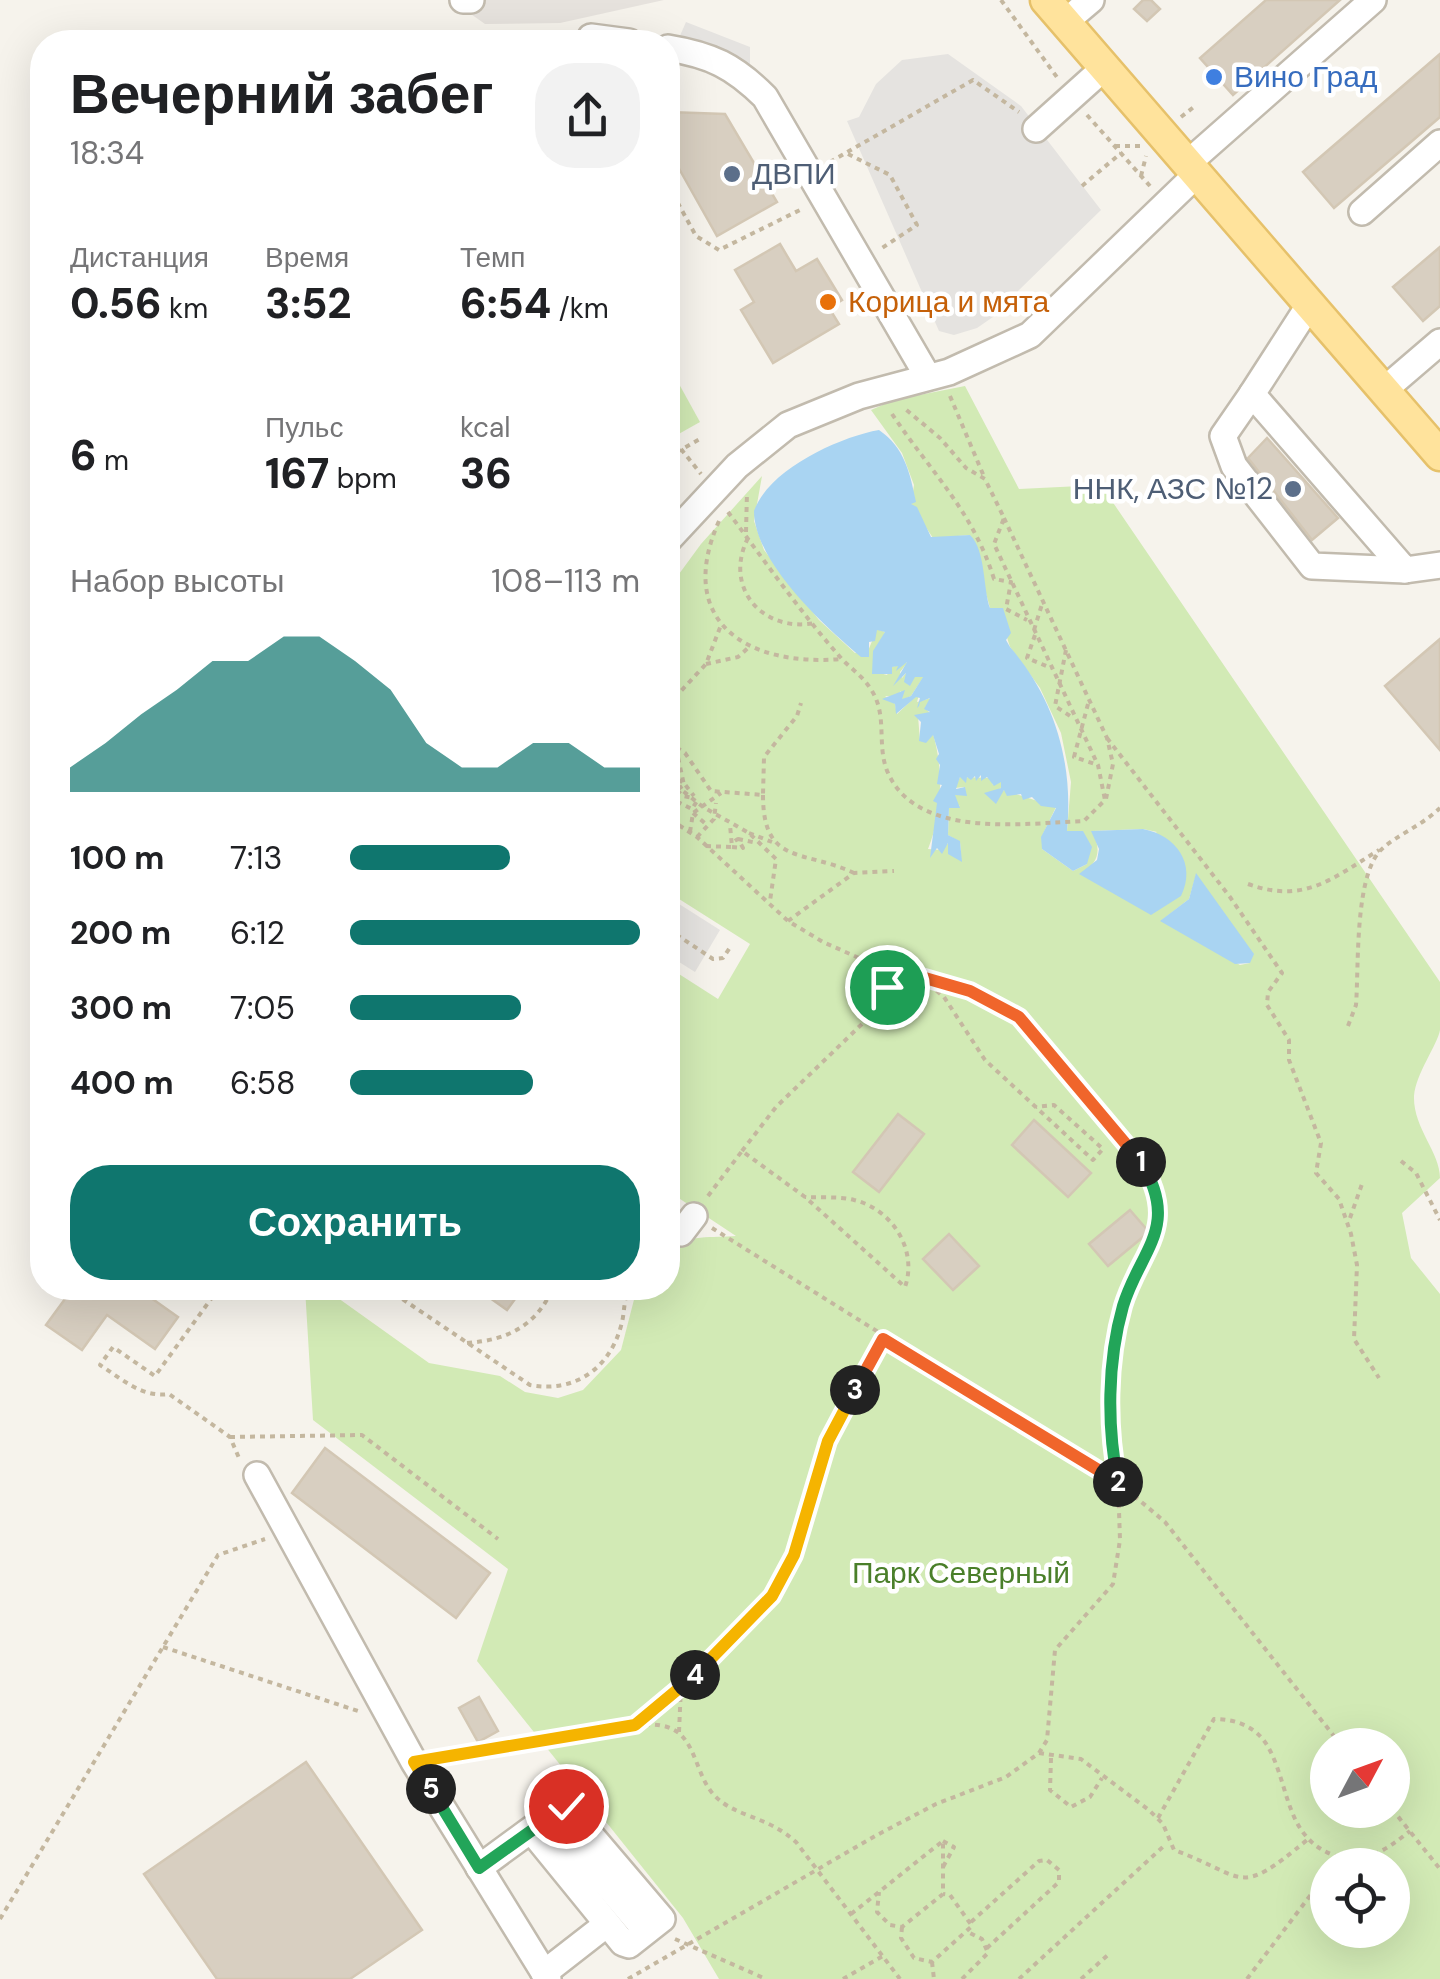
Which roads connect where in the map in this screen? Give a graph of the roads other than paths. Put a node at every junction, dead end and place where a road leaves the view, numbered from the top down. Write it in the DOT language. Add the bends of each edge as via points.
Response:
graph roads {
  1 [pos="463,0"];
  2 [pos="471,0"];
  3 [pos="1091,0"];
  4 [pos="1374,0"];
  5 [pos="1056,11"];
  6 [pos="680,50"];
  7 [pos="1104,68"];
  8 [pos="1036,130"];
  9 [pos="1440,144"];
  10 [pos="1192,168"];
  11 [pos="1362,212"];
  12 [pos="1310,304"];
  13 [pos="1440,342"];
  14 [pos="937,382"];
  15 [pos="1384,390"];
  16 [pos="1252,394"];
  17 [pos="1440,455"];
  18 [pos="680,527"];
  19 [pos="1440,565"];
  20 [pos="1406,570"];
  21 [pos="257,1475"];
  22 [pos="540,1823"];
  23 [pos="479,1868"];
  24 [pos="607,1924"];
  25 [pos="546,1976"];
  1 -- 2 [label="lane"];
  3 -- 5 [label="lane"];
  4 -- 10 [label="lane"];
  5 -- 7 [label="main road"];
  6 -- 14 [label="lane" via="710,55 739,71 765,97"];
  7 -- 8 [label="lane"];
  7 -- 10 [label="main road"];
  9 -- 11 [label="lane"];
  10 -- 12 [label="main road"];
  10 -- 14 [label="lane" via="1030,335"];
  12 -- 15 [label="main road"];
  12 -- 16 [label="lane"];
  13 -- 15 [label="lane"];
  14 -- 18 [label="lane" via="859,396 788,424"];
  15 -- 17 [label="main road"];
  16 -- 20 [label="lane"];
  16 -- 20 [label="lane" via="1223,436 1234,466 1312,566"];
  19 -- 20 [label="lane"];
  21 -- 23 [label="lane"];
  22 -- 23 [label="lane"];
  22 -- 24 [label="lane"];
  22 -- 24 [label="lane" via="566,1806 662,1914 626,1945"];
  23 -- 25 [label="lane"];
  24 -- 25 [label="lane"];
}
